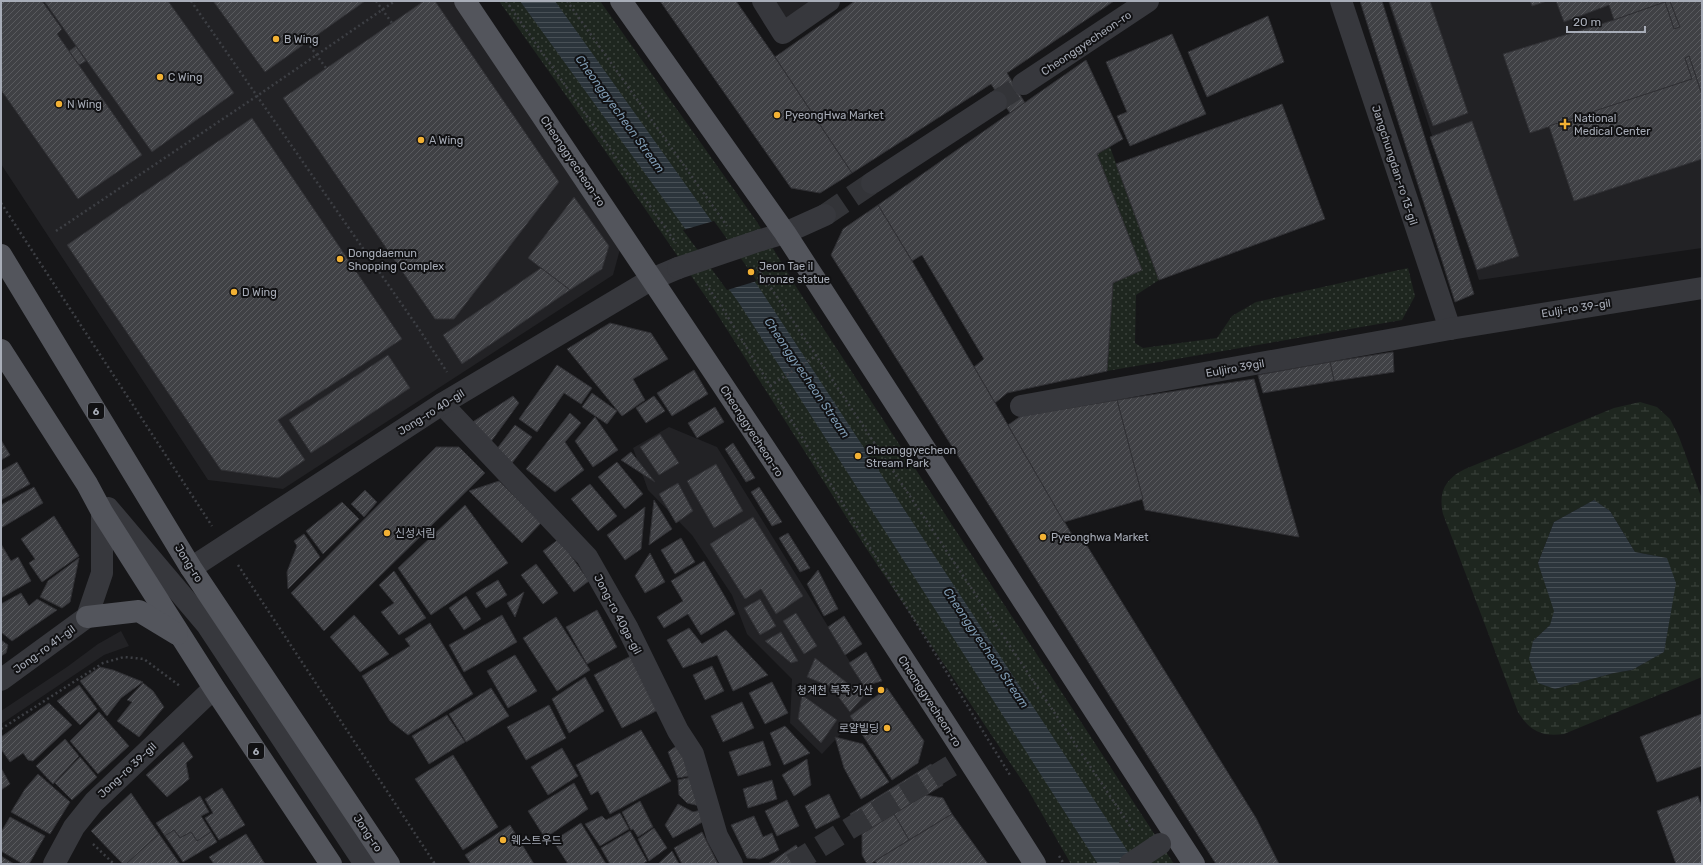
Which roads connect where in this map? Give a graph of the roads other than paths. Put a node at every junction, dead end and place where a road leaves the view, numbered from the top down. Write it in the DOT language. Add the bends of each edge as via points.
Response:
graph roads {
  1 [pos="465,1"];
  2 [pos="621,1"];
  3 [pos="763,1"];
  4 [pos="829,1"];
  5 [pos="1148,1"];
  6 [pos="1341,1"];
  7 [pos="1023,84"];
  8 [pos="996,102"];
  9 [pos="872,183"];
  10 [pos="825,215"];
  11 [pos="785,233"];
  12 [pos="1,255"];
  13 [pos="652,279"];
  14 [pos="1702,288"];
  15 [pos="1450,329"];
  16 [pos="1,350"];
  17 [pos="451,398"];
  18 [pos="1021,406"];
  19 [pos="87,484"];
  20 [pos="102,512"];
  21 [pos="191,568"];
  22 [pos="87,617"];
  23 [pos="182,637"];
  24 [pos="1,680"];
  25 [pos="206,695"];
  26 [pos="1168,839"];
  27 [pos="380,861"];
  28 [pos="54,864"];
  29 [pos="331,864"];
  30 [pos="732,864"];
  31 [pos="1035,864"];
  32 [pos="1130,864"];
  33 [pos="1194,864"];
  1 -- 13 [label="main road, Cheonggyecheon-ro"];
  2 -- 11 [label="main road"];
  3 -- 4 [label="street" via="783,33"];
  5 -- 7 [label="street, Cheonggyecheon-ro"];
  6 -- 15 [label="street, Jangchungdan-ro 13-gil"];
  8 -- 9 [label="street"];
  10 -- 11 [label="street"];
  11 -- 13 [label="street, Jong-ro 40-gil, bridge" via="679,258"];
  11 -- 26 [label="main road"];
  12 -- 21 [label="main road, Jong-ro / 6"];
  13 -- 17 [label="street, Jong-ro 40-gil"];
  13 -- 31 [label="main road, Cheonggyecheon-ro" via="967,756"];
  14 -- 15 [label="street, Eulji-ro 39-gil"];
  15 -- 18 [label="street, Euljiro 39gil"];
  16 -- 19 [label="main road, 6"];
  17 -- 21 [label="street, Jong-ro 40-gil"];
  17 -- 30 [label="street, Jong-ro 40ga-gil" via="587,557 628,629 678,731 693,754 717,836"];
  19 -- 20 [label="main road, 6"];
  19 -- 27 [label="street" via="207,625"];
  20 -- 22 [label="street" via="102,573"];
  20 -- 23 [label="main road, 6"];
  21 -- 27 [label="main road, Jong-ro / 6"];
  22 -- 23 [label="main road" via="139,611"];
  22 -- 24 [label="street, Jong-ro 41-gil"];
  23 -- 25 [label="main road, 6"];
  25 -- 28 [label="street, Jong-ro 39-gil" via="94,802 74,827"];
  25 -- 29 [label="main road, 6"];
  26 -- 32 [label="street, bridge"];
  26 -- 33 [label="main road"];
}
